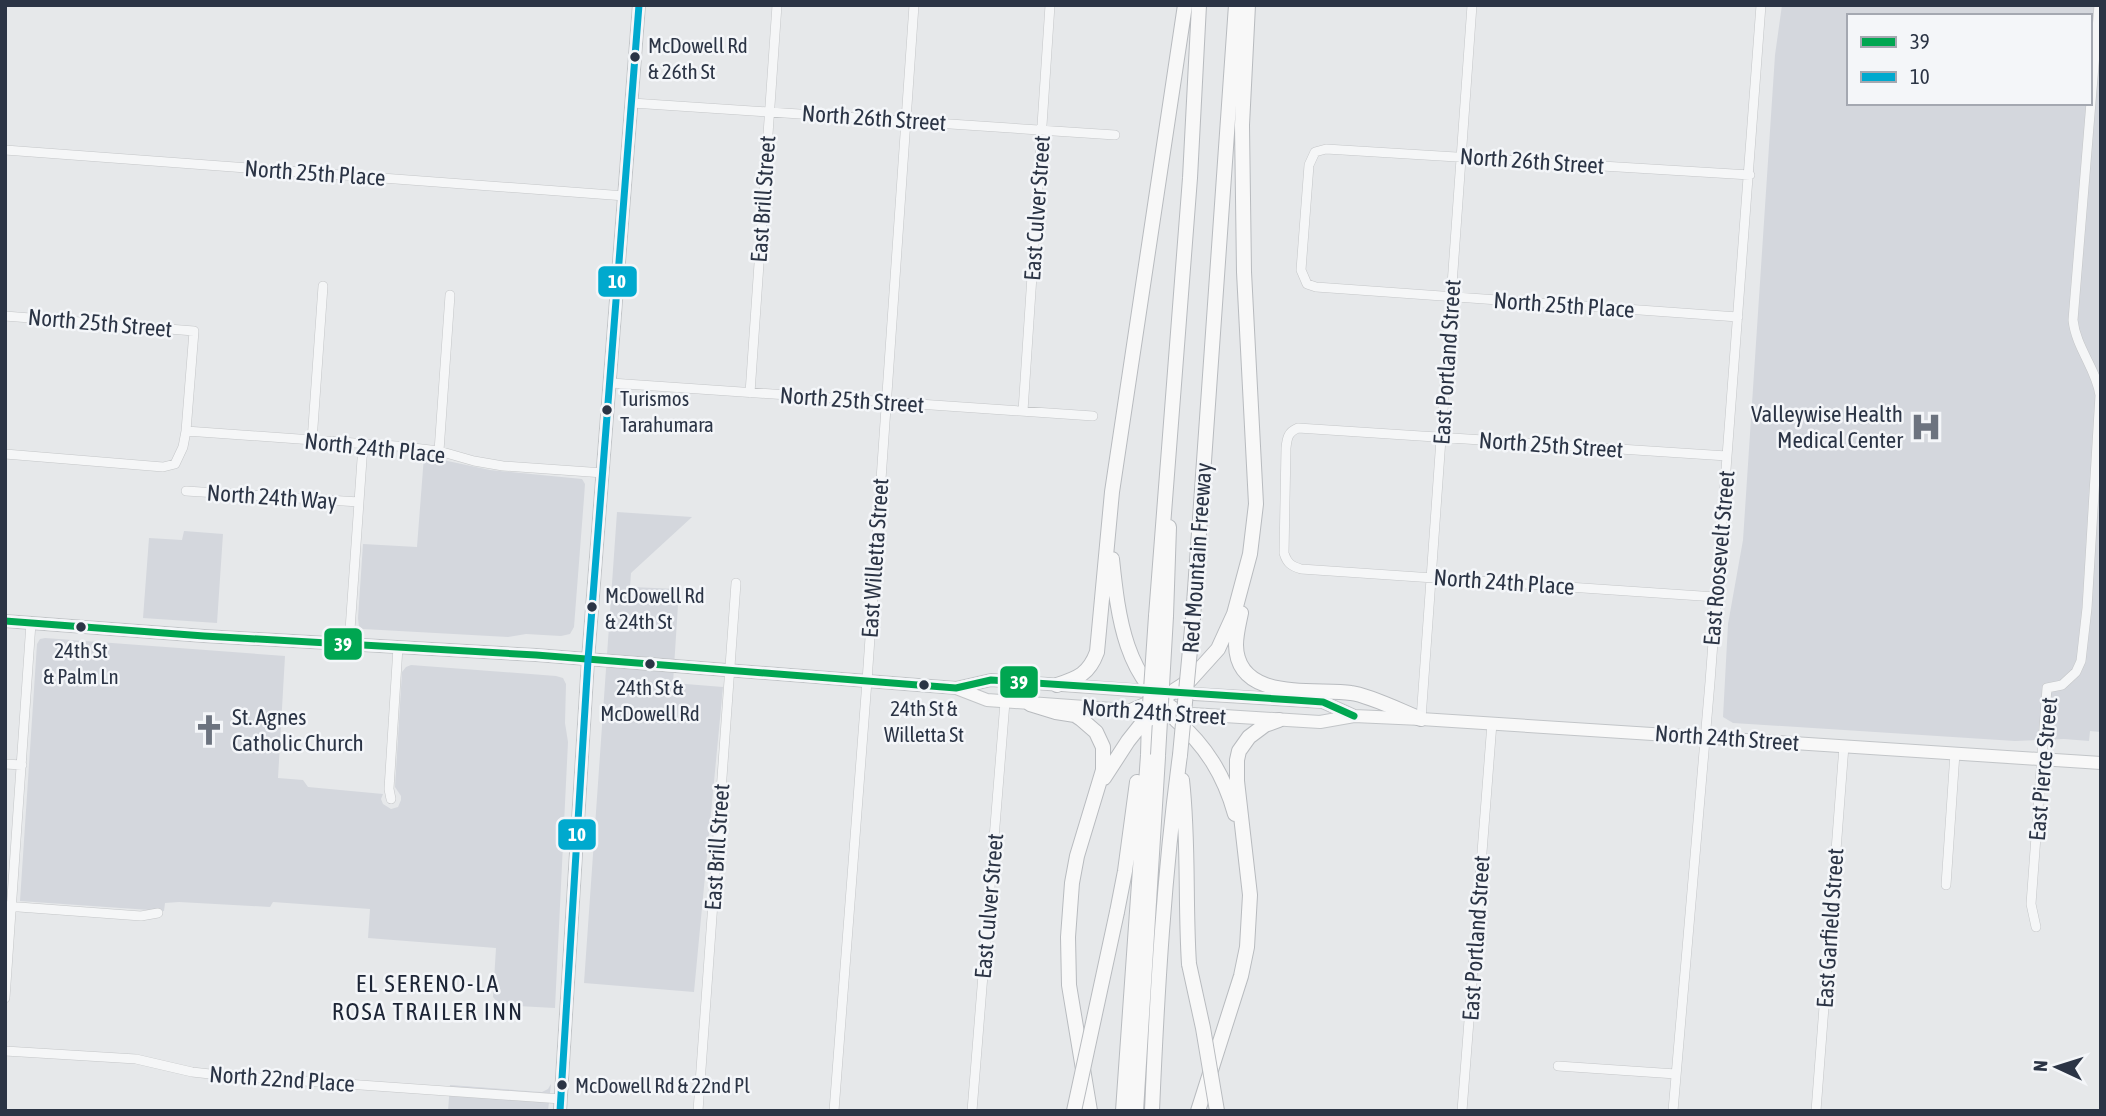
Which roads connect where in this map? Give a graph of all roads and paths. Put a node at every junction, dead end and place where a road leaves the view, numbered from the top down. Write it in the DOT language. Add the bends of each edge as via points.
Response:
graph roads {
  1 [pos="639,5"];
  2 [pos="778,5"];
  3 [pos="914,5"];
  4 [pos="1050,5"];
  5 [pos="1185,5"];
  6 [pos="1199,5"];
  7 [pos="1236,5"];
  8 [pos="1248,5"];
  9 [pos="1472,5"];
  10 [pos="1761,5"];
  11 [pos="2099,5"];
  12 [pos="2092,100"];
  13 [pos="632,103"];
  14 [pos="2092,105"];
  15 [pos="769,111"];
  16 [pos="906,121"];
  17 [pos="1042,130"];
  18 [pos="1115,135"];
  19 [pos="5,150"];
  20 [pos="1461,157"];
  21 [pos="1750,175"];
  22 [pos="625,196"];
  23 [pos="1307,284"];
  24 [pos="323,286"];
  25 [pos="450,295"];
  26 [pos="1452,298"];
  27 [pos="5,316"];
  28 [pos="1738,317"];
  29 [pos="611,383"];
  30 [pos="750,393"];
  31 [pos="886,403"];
  32 [pos="1023,411"];
  33 [pos="1093,416"];
  34 [pos="186,431"];
  35 [pos="1442,438"];
  36 [pos="312,441"];
  37 [pos="363,444"];
  38 [pos="439,451"];
  39 [pos="5,454"];
  40 [pos="1727,456"];
  41 [pos="604,473"];
  42 [pos="186,491"];
  43 [pos="359,502"];
  44 [pos="1109,533"];
  45 [pos="1250,554"];
  46 [pos="1292,567"];
  47 [pos="1432,578"];
  48 [pos="736,583"];
  49 [pos="1716,597"];
  50 [pos="1161,616"];
  51 [pos="5,621"];
  52 [pos="31,623"];
  53 [pos="349,645"];
  54 [pos="398,647"];
  55 [pos="588,660"];
  56 [pos="730,671"];
  57 [pos="867,681"];
  58 [pos="1057,685"];
  59 [pos="957,688"];
  60 [pos="1136,691"];
  61 [pos="1004,702"];
  62 [pos="1030,704"];
  63 [pos="1162,704"];
  64 [pos="1133,710"];
  65 [pos="1354,716"];
  66 [pos="1422,719"];
  67 [pos="1279,720"];
  68 [pos="1492,723"];
  69 [pos="1705,737"];
  70 [pos="1844,746"];
  71 [pos="1955,753"];
  72 [pos="1149,755"];
  73 [pos="1180,755"];
  74 [pos="2042,759"];
  75 [pos="2101,763"];
  76 [pos="5,764"];
  77 [pos="22,765"];
  78 [pos="1099,785"];
  79 [pos="391,799"];
  80 [pos="1244,849"];
  81 [pos="1947,885"];
  82 [pos="9,907"];
  83 [pos="158,913"];
  84 [pos="2036,927"];
  85 [pos="1189,964"];
  86 [pos="5,998"];
  87 [pos="1156,1018"];
  88 [pos="5,1051"];
  89 [pos="1558,1066"];
  90 [pos="1676,1074"];
  91 [pos="560,1105"];
  92 [pos="698,1111"];
  93 [pos="834,1111"];
  94 [pos="972,1111"];
  95 [pos="1074,1111"];
  96 [pos="1090,1111"];
  97 [pos="1123,1111"];
  98 [pos="1136,1111"];
  99 [pos="1146,1111"];
  100 [pos="1152,1111"];
  101 [pos="1198,1111"];
  102 [pos="1208,1111"];
  103 [pos="1217,1111"];
  104 [pos="1462,1111"];
  105 [pos="1673,1111"];
  106 [pos="1816,1111"];
  1 -- 13 [label="main road"];
  2 -- 15 [label="street, East Brill Street"];
  3 -- 16 [label="street, East Willetta Street"];
  4 -- 17 [label="street, East Culver Street"];
  5 -- 44 [label="highway"];
  6 -- 50 [label="highway, Red Mountain Freeway" via="1160,545"];
  7 -- 73 [label="highway, Red Mountain Freeway, bridge"];
  8 -- 45 [label="highway" via="1241,125 1256,504"];
  9 -- 20 [label="street, East Portland Street"];
  10 -- 21 [label="street, East Roosevelt Street"];
  11 -- 12 [label="street, East Pierce Street"];
  13 -- 15 [label="street, North 26th Street"];
  13 -- 22 [label="main road"];
  14 -- 74 [label="street, East Pierce Street" via="2073,320 2100,395 2087,607 2076,672 2062,685 2047,688"];
  15 -- 16 [label="street, North 26th Street"];
  15 -- 30 [label="street, East Brill Street"];
  16 -- 17 [label="street, North 26th Street"];
  16 -- 31 [label="street, East Willetta Street"];
  17 -- 18 [label="street, North 26th Street"];
  17 -- 32 [label="street, East Culver Street"];
  19 -- 22 [label="street, North 25th Place"];
  20 -- 21 [label="street, North 26th Street"];
  20 -- 23 [label="street, North 26th Street" via="1315,152 1310,164 1301,270"];
  20 -- 26 [label="street, East Portland Street"];
  21 -- 28 [label="street, East Roosevelt Street"];
  22 -- 29 [label="main road"];
  23 -- 26 [label="street, North 25th Place"];
  24 -- 36 [label="street"];
  25 -- 38 [label="street"];
  26 -- 28 [label="street, North 25th Place"];
  26 -- 35 [label="street, East Portland Street"];
  27 -- 34 [label="street, North 25th Street" via="194,331"];
  28 -- 40 [label="street, East Roosevelt Street"];
  29 -- 30 [label="street, North 25th Street"];
  29 -- 41 [label="main road"];
  30 -- 31 [label="street, North 25th Street"];
  31 -- 32 [label="street, North 25th Street"];
  31 -- 57 [label="street, East Willetta Street"];
  32 -- 33 [label="street, North 25th Street"];
  34 -- 36 [label="street, North 24th Place"];
  34 -- 39 [label="street" via="175,464 163,467"];
  35 -- 40 [label="street, North 25th Street"];
  35 -- 46 [label="street, North 25th Street" via="1292,430 1286,449 1284,553"];
  35 -- 47 [label="street, East Portland Street"];
  36 -- 37 [label="street, North 24th Place"];
  37 -- 38 [label="street, North 24th Place"];
  37 -- 43 [label="street"];
  38 -- 41 [label="street, North 24th Place" via="503,466"];
  40 -- 49 [label="street, East Roosevelt Street"];
  41 -- 55 [label="main road"];
  42 -- 43 [label="street, North 24th Way"];
  43 -- 53 [label="street"];
  44 -- 58 [label="highway" via="1093,664"];
  44 -- 63 [label="highway" via="1126,643 1142,677"];
  45 -- 63 [label="highway" via="1234,614 1217,649"];
  45 -- 66 [label="highway" via="1236,645 1241,664 1254,680 1284,689 1354,693"];
  46 -- 47 [label="street, North 24th Place"];
  47 -- 49 [label="street, North 24th Place"];
  47 -- 66 [label="street, East Portland Street"];
  48 -- 56 [label="street, East Brill Street"];
  49 -- 69 [label="street, East Roosevelt Street"];
  50 -- 63 [label="highway, Red Mountain Freeway, bridge"];
  50 -- 72 [label="highway, bridge"];
  51 -- 52 [label="main road, North 24th Street"];
  52 -- 53 [label="main road, North 24th Street"];
  52 -- 77 [label="street"];
  53 -- 54 [label="main road, North 24th Street"];
  54 -- 55 [label="main road, North 24th Street"];
  54 -- 79 [label="street"];
  55 -- 56 [label="main road, North 24th Street"];
  55 -- 91 [label="main road"];
  56 -- 57 [label="main road, North 24th Street"];
  56 -- 92 [label="street, East Brill Street"];
  57 -- 59 [label="main road, North 24th Street"];
  57 -- 93 [label="street, East Willetta Street"];
  58 -- 59 [label="main road, North 24th Street" via="991,680"];
  58 -- 60 [label="main road, North 24th Street"];
  59 -- 61 [label="main road, North 24th Street"];
  60 -- 63 [label="highway"];
  61 -- 62 [label="main road, North 24th Street"];
  61 -- 94 [label="street, East Culver Street"];
  62 -- 64 [label="main road, North 24th Street"];
  62 -- 78 [label="highway" via="1074,715 1096,732 1104,756"];
  63 -- 64 [label="highway"];
  63 -- 65 [label="main road, North 24th Street" via="1323,702"];
  63 -- 67 [label="main road, North 24th Street"];
  63 -- 72 [label="highway, Red Mountain Freeway"];
  63 -- 78 [label="highway" via="1128,741"];
  63 -- 80 [label="highway" via="1218,769"];
  65 -- 66 [label="main road, North 24th Street"];
  65 -- 67 [label="main road, North 24th Street" via="1320,722"];
  66 -- 68 [label="main road, North 24th Street"];
  67 -- 80 [label="highway" via="1249,737 1237,760"];
  68 -- 69 [label="main road, North 24th Street"];
  68 -- 104 [label="street, East Portland Street"];
  69 -- 70 [label="main road, North 24th Street"];
  69 -- 90 [label="street, East Roosevelt Street"];
  70 -- 71 [label="main road, North 24th Street"];
  70 -- 106 [label="street, East Garfield Street"];
  71 -- 74 [label="main road, North 24th Street"];
  71 -- 81 [label="street"];
  72 -- 95 [label="highway, bridge"];
  72 -- 97 [label="highway"];
  72 -- 98 [label="highway"];
  73 -- 85 [label="highway"];
  73 -- 87 [label="highway, Red Mountain Freeway"];
  74 -- 75 [label="main road, North 24th Street"];
  74 -- 84 [label="street, East Pierce Street" via="2031,904"];
  76 -- 77 [label="street"];
  77 -- 82 [label="street"];
  78 -- 96 [label="highway" via="1077,856 1068,937 1069,985"];
  80 -- 101 [label="highway" via="1250,895 1247,947"];
  82 -- 83 [label="street" via="141,916"];
  82 -- 86 [label="street"];
  85 -- 102 [label="highway, bridge"];
  85 -- 103 [label="highway, bridge"];
  87 -- 99 [label="highway"];
  87 -- 100 [label="highway, Red Mountain Freeway"];
  88 -- 91 [label="street, North 22nd Place" via="136,1059 219,1075"];
  89 -- 90 [label="street"];
  90 -- 105 [label="street, East Roosevelt Street"];
}
